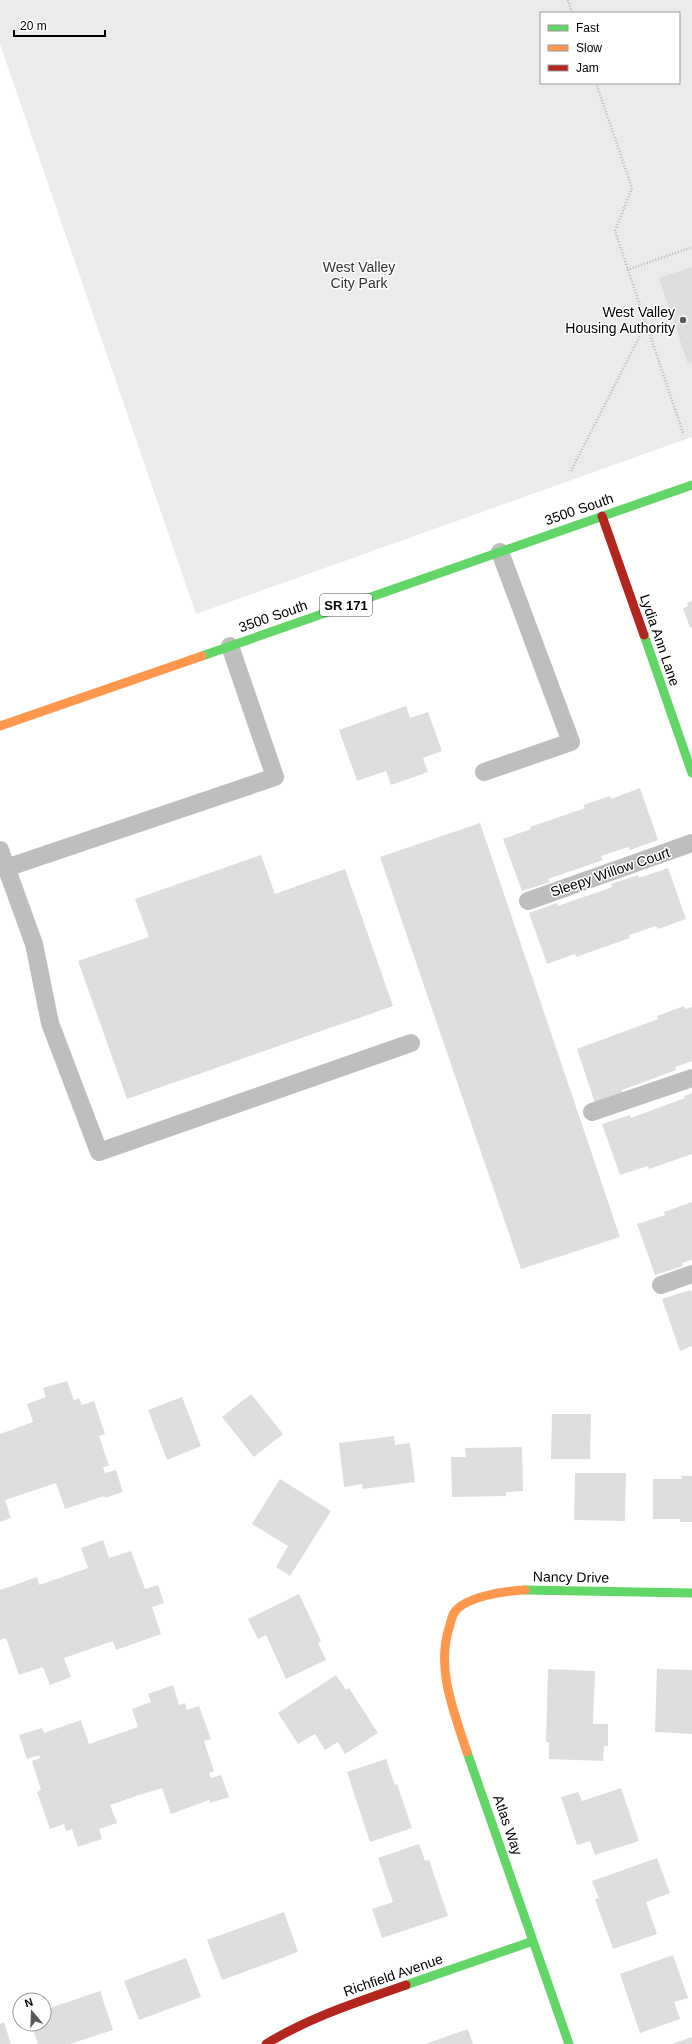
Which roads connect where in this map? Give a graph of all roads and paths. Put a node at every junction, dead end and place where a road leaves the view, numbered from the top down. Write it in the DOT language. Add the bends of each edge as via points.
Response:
graph roads {
  1 [pos="568,0"];
  2 [pos="572,12"];
  3 [pos="596,84"];
  4 [pos="692,247"];
  5 [pos="627,270"];
  6 [pos="646,324"];
  7 [pos="683,433"];
  8 [pos="572,471"];
  9 [pos="692,485"];
  10 [pos="602,516"];
  11 [pos="500,552"];
  12 [pos="230,646"];
  13 [pos="0,726"];
  14 [pos="484,772"];
  15 [pos="692,773"];
  16 [pos="692,843"];
  17 [pos="0,850"];
  18 [pos="6,868"];
  19 [pos="528,901"];
  20 [pos="411,1043"];
  21 [pos="692,1078"];
  22 [pos="592,1112"];
  23 [pos="692,1274"];
  24 [pos="661,1285"];
  25 [pos="692,1593"];
  26 [pos="455,1612"];
  27 [pos="533,1941"];
  28 [pos="266,2044"];
  29 [pos="569,2044"];
  1 -- 2 [label="path"];
  3 -- 5 [label="path" via="632,188 615,232"];
  4 -- 5 [label="path"];
  5 -- 6 [label="path"];
  6 -- 7 [label="path"];
  6 -- 8 [label="path"];
  9 -- 10 [label="street, 3500 South / SR 171"];
  10 -- 11 [label="street, 3500 South / SR 171"];
  10 -- 15 [label="street, Lydia Ann Lane"];
  11 -- 12 [label="street, 3500 South / SR 171"];
  11 -- 14 [label="lane" via="570,742"];
  12 -- 13 [label="street, 3500 South / SR 171"];
  12 -- 18 [label="lane" via="275,777"];
  16 -- 19 [label="lane, Sleepy Willow Court"];
  17 -- 18 [label="lane"];
  18 -- 20 [label="lane" via="34,944 50,1023 99,1152"];
  21 -- 22 [label="lane"];
  23 -- 24 [label="lane"];
  25 -- 26 [label="street, Nancy Drive" via="522,1590 497,1592 476,1599"];
  26 -- 27 [label="street, Atlas Way" via="446,1632 444,1656 447,1683 459,1726"];
  27 -- 28 [label="street, Richfield Avenue" via="327,2013 286,2031"];
  27 -- 29 [label="street, Atlas Way"];
}
